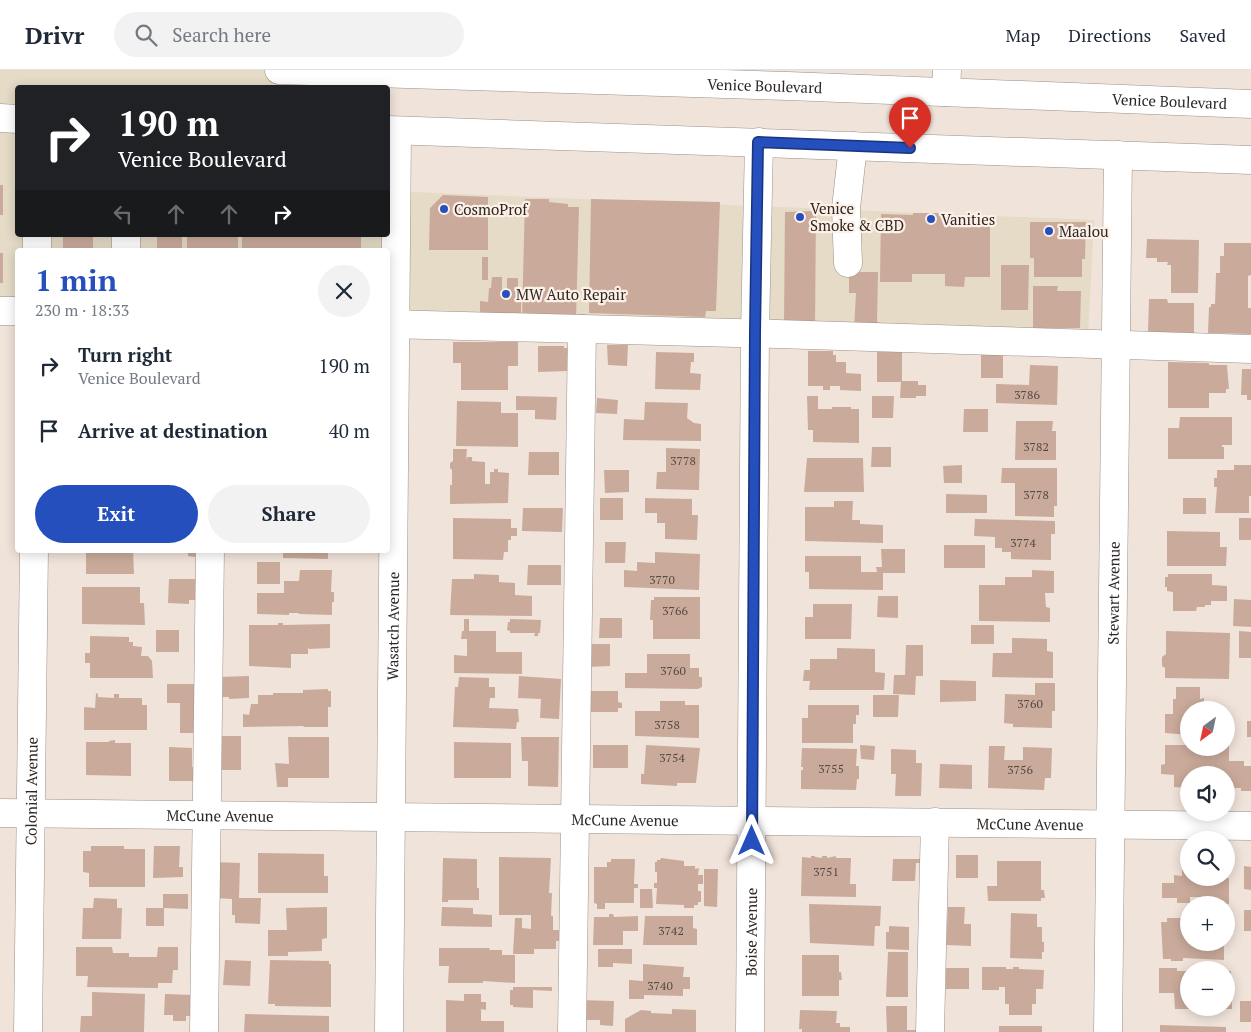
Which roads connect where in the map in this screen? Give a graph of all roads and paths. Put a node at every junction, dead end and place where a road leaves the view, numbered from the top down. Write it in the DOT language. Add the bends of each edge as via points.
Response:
graph roads {
  1 [pos="279,70"];
  2 [pos="314,71"];
  3 [pos="947,81"];
  4 [pos="1251,104"];
  5 [pos="0,118"];
  6 [pos="15,119"];
  7 [pos="392,130"];
  8 [pos="758,142"];
  9 [pos="853,146"];
  10 [pos="1118,155"];
  11 [pos="1251,160"];
  12 [pos="848,263"];
  13 [pos="0,311"];
  14 [pos="15,311"];
  15 [pos="392,324"];
  16 [pos="582,329"];
  17 [pos="755,333"];
  18 [pos="1114,344"];
  19 [pos="1251,349"];
  20 [pos="34,553"];
  21 [pos="210,553"];
  22 [pos="0,812"];
  23 [pos="30,813"];
  24 [pos="207,815"];
  25 [pos="391,816"];
  26 [pos="574,819"];
  27 [pos="752,820"];
  28 [pos="935,822"];
  29 [pos="1110,825"];
  30 [pos="1251,826"];
  31 [pos="28,1032"];
  32 [pos="204,1032"];
  33 [pos="389,1032"];
  34 [pos="572,1032"];
  35 [pos="750,1032"];
  36 [pos="930,1032"];
  37 [pos="1108,1032"];
  1 -- 2 [label="street, Venice Boulevard"];
  2 -- 3 [label="street, Venice Boulevard"];
  3 -- 4 [label="street, Venice Boulevard"];
  5 -- 6 [label="street"];
  7 -- 8 [label="street"];
  7 -- 15 [label="street, Wasatch Avenue"];
  8 -- 9 [label="street"];
  8 -- 17 [label="street, Boise Avenue"];
  9 -- 10 [label="street"];
  9 -- 12 [label="street" via="846,208"];
  10 -- 11 [label="street"];
  10 -- 18 [label="street, Stewart Avenue"];
  13 -- 14 [label="street"];
  15 -- 16 [label="street"];
  15 -- 25 [label="street, Wasatch Avenue"];
  16 -- 17 [label="street"];
  16 -- 26 [label="street"];
  17 -- 18 [label="street"];
  17 -- 27 [label="street, Boise Avenue"];
  18 -- 19 [label="street"];
  18 -- 29 [label="street, Stewart Avenue"];
  20 -- 23 [label="street, Colonial Avenue"];
  21 -- 24 [label="street"];
  22 -- 23 [label="street, McCune Avenue"];
  23 -- 24 [label="street, McCune Avenue"];
  23 -- 31 [label="street, Colonial Avenue"];
  24 -- 25 [label="street, McCune Avenue"];
  24 -- 32 [label="street"];
  25 -- 26 [label="street, McCune Avenue"];
  25 -- 33 [label="street, Wasatch Avenue"];
  26 -- 27 [label="street, McCune Avenue"];
  26 -- 34 [label="street"];
  27 -- 28 [label="street, McCune Avenue"];
  27 -- 35 [label="street, Boise Avenue"];
  28 -- 29 [label="street, McCune Avenue"];
  28 -- 36 [label="street"];
  29 -- 30 [label="street, McCune Avenue"];
  29 -- 37 [label="street, Stewart Avenue"];
}
